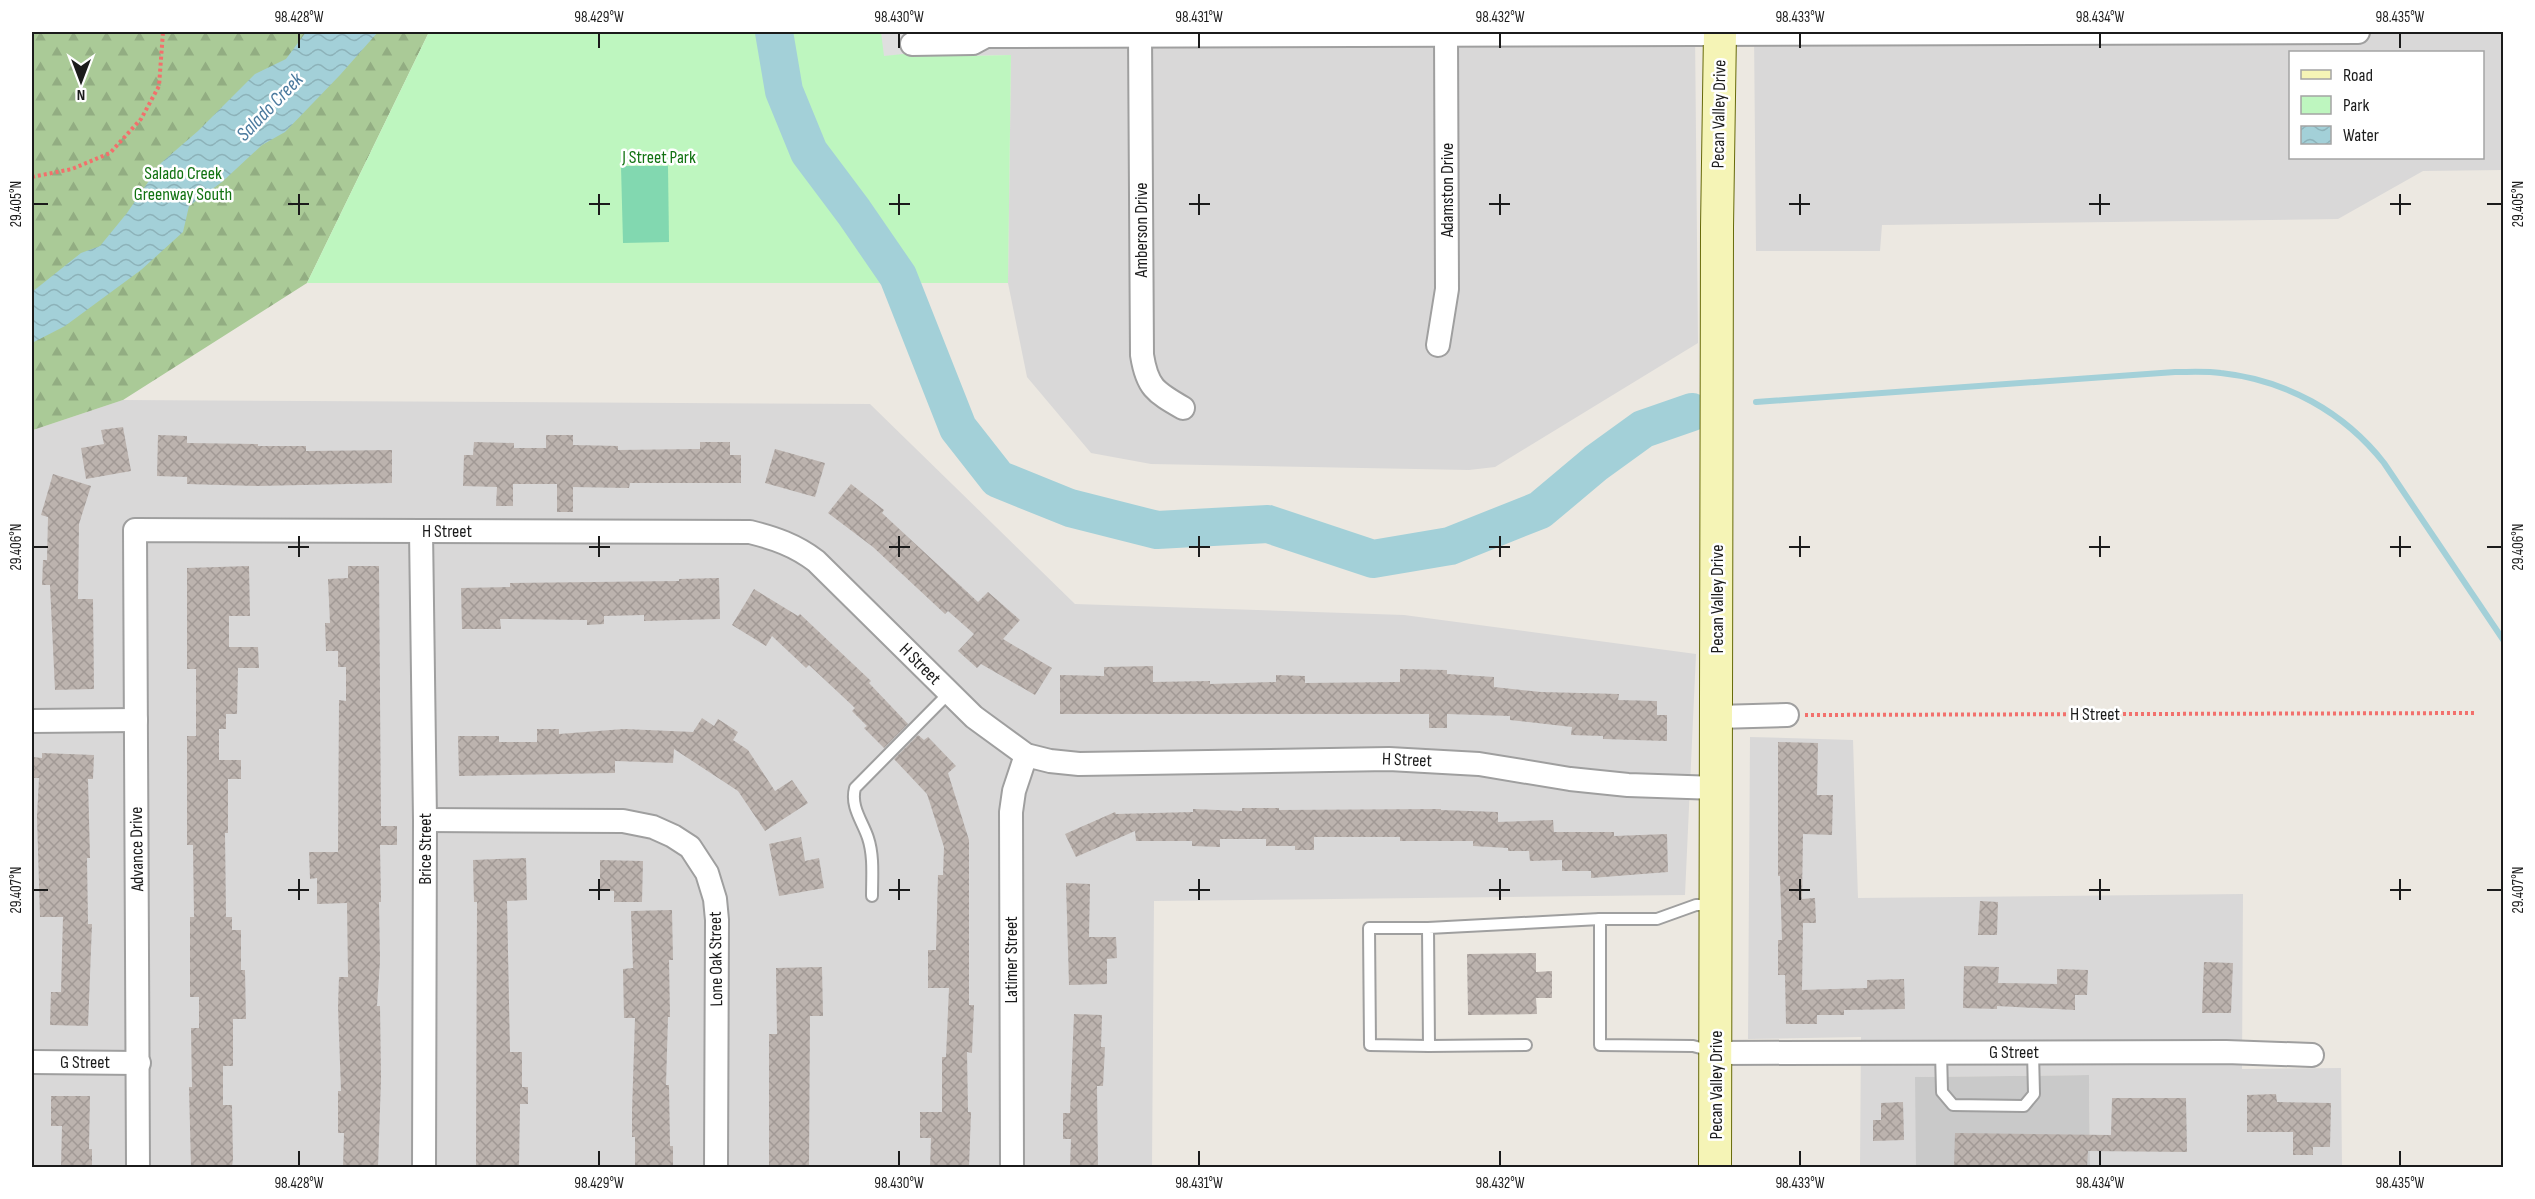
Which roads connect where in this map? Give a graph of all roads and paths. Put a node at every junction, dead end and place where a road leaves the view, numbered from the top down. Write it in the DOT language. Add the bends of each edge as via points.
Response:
graph roads {
  1 [pos="163,32"];
  2 [pos="2358,32"];
  3 [pos="1301,33"];
  4 [pos="1720,33"];
  5 [pos="981,34"];
  6 [pos="1140,34"];
  7 [pos="1446,34"];
  8 [pos="911,38"];
  9 [pos="32,177"];
  10 [pos="1438,345"];
  11 [pos="1183,408"];
  12 [pos="135,530"];
  13 [pos="421,531"];
  14 [pos="950,693"];
  15 [pos="2474,712"];
  16 [pos="1787,715"];
  17 [pos="1717,717"];
  18 [pos="136,720"];
  19 [pos="32,721"];
  20 [pos="1026,755"];
  21 [pos="1717,788"];
  22 [pos="425,820"];
  23 [pos="872,896"];
  24 [pos="1716,906"];
  25 [pos="1600,919"];
  26 [pos="1428,927"];
  27 [pos="1526,1045"];
  28 [pos="1428,1046"];
  29 [pos="1941,1052"];
  30 [pos="2033,1052"];
  31 [pos="1715,1053"];
  32 [pos="2313,1055"];
  33 [pos="32,1062"];
  34 [pos="139,1063"];
  35 [pos="138,1167"];
  36 [pos="424,1167"];
  37 [pos="716,1167"];
  38 [pos="1012,1167"];
  39 [pos="1715,1167"];
  1 -- 9 [label="path" via="159,86 141,119 111,153 72,169"];
  2 -- 4 [label="street"];
  3 -- 6 [label="street"];
  3 -- 7 [label="street"];
  4 -- 7 [label="street"];
  4 -- 17 [label="main road, Pecan Valley Drive"];
  5 -- 6 [label="street"];
  5 -- 8 [label="street" via="973,43"];
  6 -- 11 [label="street, Amberson Drive" via="1142,355 1146,377 1162,396"];
  7 -- 10 [label="street, Adamston Drive" via="1447,289"];
  12 -- 13 [label="street, H Street"];
  12 -- 18 [label="street, Advance Drive"];
  13 -- 14 [label="street, H Street" via="712,531 750,532 772,538 799,548 816,561"];
  13 -- 22 [label="street, Brice Street"];
  14 -- 20 [label="street, H Street" via="974,717"];
  14 -- 23 [label="lane" via="855,788 854,801 868,838"];
  15 -- 16 [label="path, H Street"];
  16 -- 17 [label="street"];
  17 -- 21 [label="main road, Pecan Valley Drive"];
  18 -- 19 [label="street"];
  18 -- 34 [label="street, Advance Drive"];
  20 -- 21 [label="street, H Street" via="1079,764 1389,759 1479,764 1628,785"];
  20 -- 38 [label="street, Latimer Street" via="1011,812"];
  21 -- 24 [label="main road, Pecan Valley Drive"];
  22 -- 36 [label="street, Brice Street"];
  22 -- 37 [label="street, Lone Oak Street" via="633,822 673,836 690,847 707,873 717,920"];
  24 -- 25 [label="lane" via="1696,905 1657,919"];
  24 -- 31 [label="main road, Pecan Valley Drive"];
  25 -- 26 [label="lane"];
  25 -- 31 [label="lane" via="1600,1046 1693,1046"];
  26 -- 28 [label="lane"];
  26 -- 28 [label="lane" via="1369,927 1370,1046"];
  27 -- 28 [label="lane"];
  29 -- 30 [label="street, G Street"];
  29 -- 30 [label="lane" via="1942,1092 1953,1105 2024,1106 2034,1094"];
  29 -- 31 [label="street, G Street"];
  30 -- 32 [label="street, G Street"];
  31 -- 39 [label="main road, Pecan Valley Drive"];
  33 -- 34 [label="street, G Street"];
  34 -- 35 [label="street, Advance Drive"];
}
